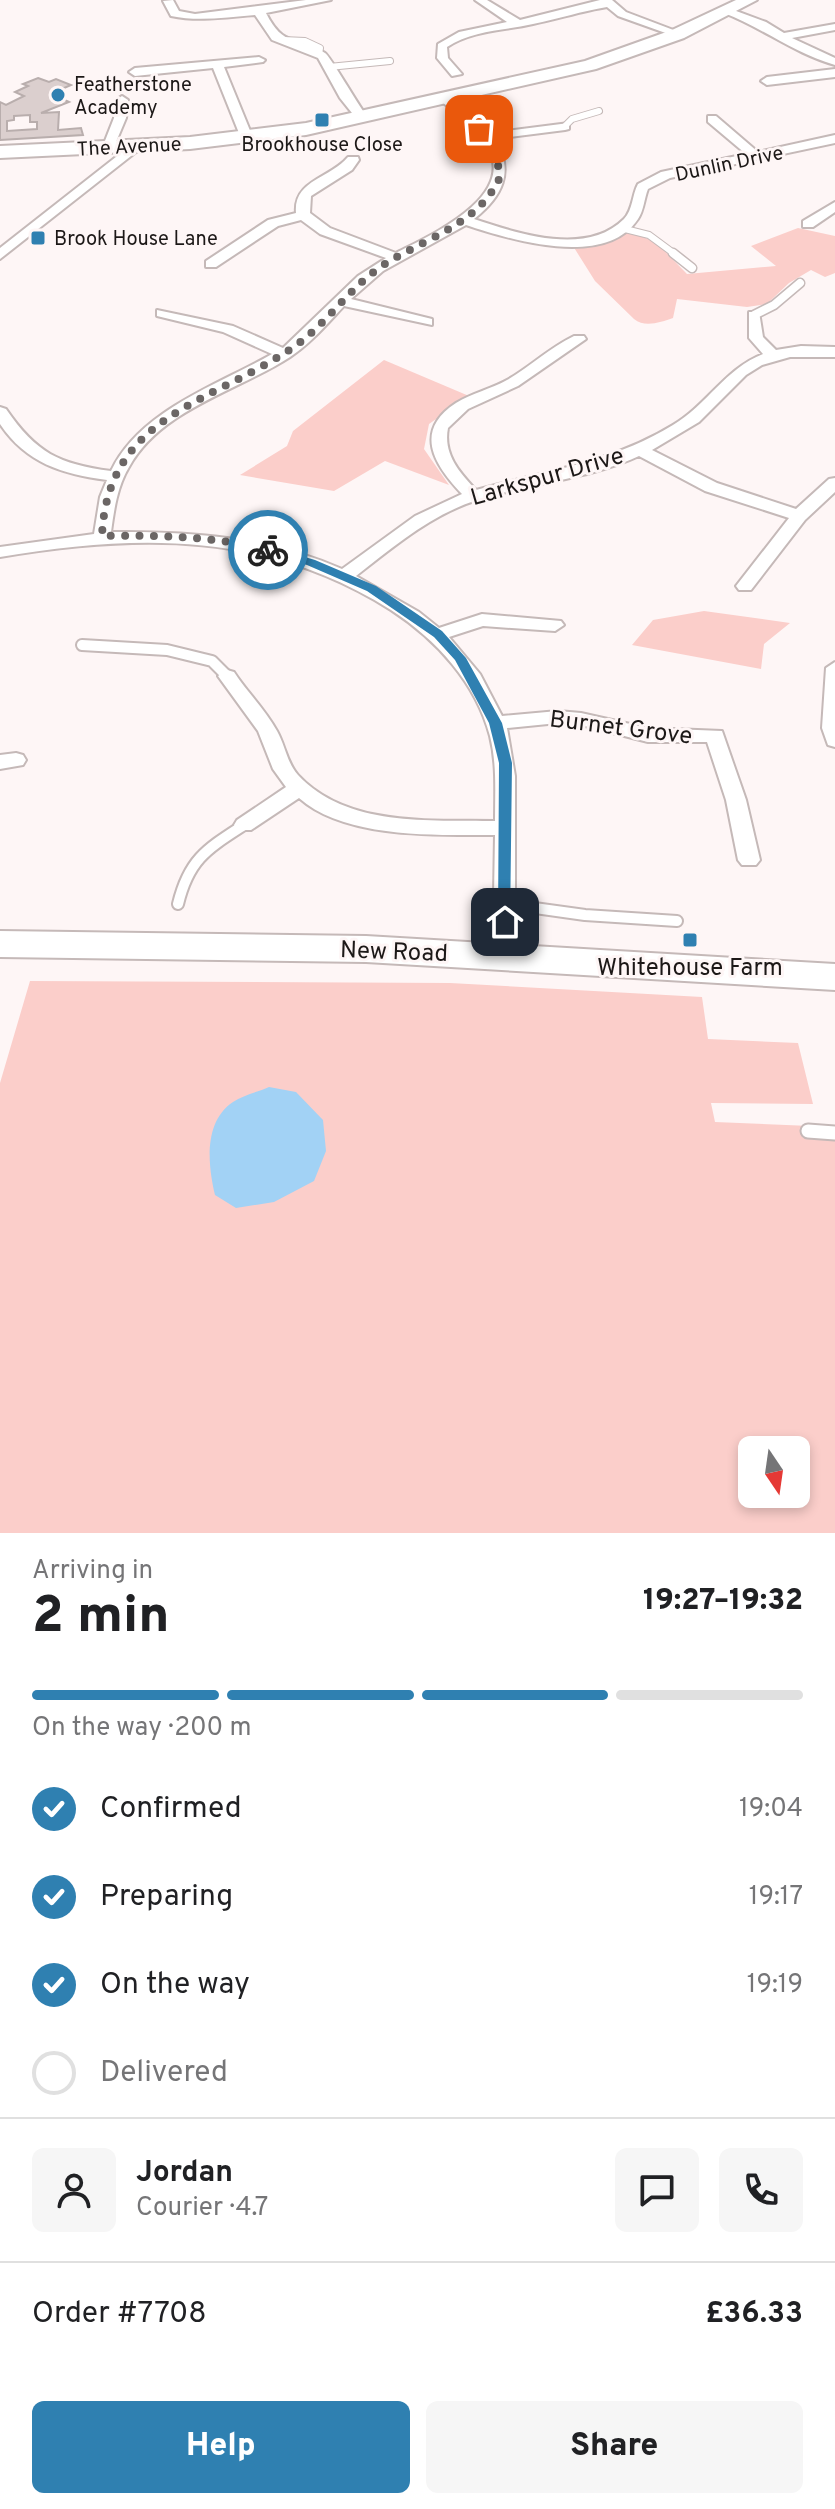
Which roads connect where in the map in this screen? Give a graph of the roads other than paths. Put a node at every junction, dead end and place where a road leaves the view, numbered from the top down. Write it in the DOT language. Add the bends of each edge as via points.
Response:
graph roads {
  1 [pos="326,0"];
  2 [pos="480,0"];
  3 [pos="749,0"];
  4 [pos="168,1"];
  5 [pos="607,2"];
  6 [pos="259,11"];
  7 [pos="728,11"];
  8 [pos="518,24"];
  9 [pos="833,27"];
  10 [pos="678,34"];
  11 [pos="782,37"];
  12 [pos="259,60"];
  13 [pos="390,61"];
  14 [pos="835,62"];
  15 [pos="217,64"];
  16 [pos="329,67"];
  17 [pos="135,72"];
  18 [pos="835,73"];
  19 [pos="456,74"];
  20 [pos="767,81"];
  21 [pos="445,98"];
  22 [pos="122,100"];
  23 [pos="599,111"];
  24 [pos="360,115"];
  25 [pos="712,119"];
  26 [pos="565,126"];
  27 [pos="486,137"];
  28 [pos="252,138"];
  29 [pos="835,139"];
  30 [pos="819,143"];
  31 [pos="139,145"];
  32 [pos="109,146"];
  33 [pos="0,152"];
  34 [pos="835,153"];
  35 [pos="756,156"];
  36 [pos="353,160"];
  37 [pos="835,206"];
  38 [pos="303,215"];
  39 [pos="464,220"];
  40 [pos="808,224"];
  41 [pos="621,228"];
  42 [pos="0,255"];
  43 [pos="395,257"];
  44 [pos="211,264"];
  45 [pos="692,268"];
  46 [pos="800,283"];
  47 [pos="342,301"];
  48 [pos="162,313"];
  49 [pos="754,315"];
  50 [pos="427,322"];
  51 [pos="579,339"];
  52 [pos="835,352"];
  53 [pos="284,354"];
  54 [pos="773,355"];
  55 [pos="0,412"];
  56 [pos="639,450"];
  57 [pos="115,476"];
  58 [pos="835,483"];
  59 [pos="473,496"];
  60 [pos="799,516"];
  61 [pos="102,536"];
  62 [pos="0,552"];
  63 [pos="345,576"];
  64 [pos="745,586"];
  65 [pos="555,625"];
  66 [pos="438,634"];
  67 [pos="82,645"];
  68 [pos="835,668"];
  69 [pos="227,676"];
  70 [pos="495,723"];
  71 [pos="835,740"];
  72 [pos="300,788"];
  73 [pos="244,825"];
  74 [pos="505,828"];
  75 [pos="749,860"];
  76 [pos="178,904"];
  77 [pos="506,904"];
  78 [pos="677,921"];
  79 [pos="0,944"];
  80 [pos="504,955"];
  81 [pos="835,977"];
  82 [pos="808,1131"];
  83 [pos="835,1133"];
  1 -- 6 [label="street"];
  2 -- 8 [label="street"];
  3 -- 7 [label="street, The Avenue"];
  4 -- 6 [label="street" via="175,14 187,17"];
  5 -- 8 [label="street"];
  5 -- 10 [label="street" via="622,14"];
  6 -- 16 [label="street" via="270,33 319,54"];
  7 -- 10 [label="street, The Avenue"];
  7 -- 11 [label="street"];
  8 -- 19 [label="street" via="449,40 440,52"];
  9 -- 11 [label="street"];
  10 -- 21 [label="street, The Avenue" via="590,65"];
  11 -- 14 [label="street"];
  12 -- 15 [label="street"];
  13 -- 16 [label="lane"];
  15 -- 17 [label="street"];
  15 -- 28 [label="street"];
  16 -- 24 [label="street"];
  18 -- 20 [label="street"];
  21 -- 24 [label="street, The Avenue"];
  21 -- 27 [label="street"];
  22 -- 32 [label="street"];
  23 -- 26 [label="lane"];
  24 -- 28 [label="street, The Avenue"];
  25 -- 35 [label="street"];
  26 -- 27 [label="street"];
  27 -- 39 [label="street" via="496,153 500,177 488,198"];
  28 -- 31 [label="street, The Avenue"];
  29 -- 30 [label="street, Dunlin Drive"];
  30 -- 34 [label="street"];
  30 -- 35 [label="street, Dunlin Drive"];
  31 -- 32 [label="street, The Avenue"];
  31 -- 42 [label="street"];
  32 -- 33 [label="street, The Avenue"];
  35 -- 41 [label="street, Dunlin Drive" via="653,181 639,194 632,219"];
  36 -- 38 [label="street" via="308,191"];
  37 -- 40 [label="street"];
  38 -- 43 [label="street" via="325,231"];
  38 -- 44 [label="street" via="273,223"];
  39 -- 41 [label="street" via="545,243 596,238"];
  39 -- 43 [label="street"];
  41 -- 45 [label="lane" via="649,235"];
  43 -- 47 [label="street"];
  46 -- 49 [label="lane"];
  47 -- 50 [label="street"];
  47 -- 53 [label="street" via="313,333"];
  48 -- 53 [label="street" via="228,329"];
  49 -- 54 [label="street" via="756,338"];
  51 -- 59 [label="street" via="511,384 463,406 441,428 441,459"];
  52 -- 54 [label="street, Larkspur Drive"];
  53 -- 57 [label="street" via="160,421"];
  54 -- 56 [label="street, Larkspur Drive" via="746,368 699,415"];
  55 -- 57 [label="street" via="43,460 73,471"];
  56 -- 59 [label="street, Larkspur Drive" via="565,476"];
  56 -- 60 [label="street" via="711,487"];
  57 -- 61 [label="street"];
  58 -- 60 [label="street"];
  59 -- 63 [label="street, Larkspur Drive" via="411,525"];
  60 -- 64 [label="street"];
  61 -- 62 [label="street"];
  61 -- 63 [label="street" via="226,540 283,553"];
  63 -- 66 [label="street"];
  65 -- 66 [label="street" via="482,620"];
  66 -- 70 [label="street" via="460,658"];
  67 -- 69 [label="lane" via="167,650 212,661"];
  68 -- 71 [label="street"];
  69 -- 72 [label="street" via="266,728 289,778"];
  70 -- 74 [label="street" via="505,763"];
  70 -- 75 [label="street, Burnet Grove" via="558,717 648,735 715,736"];
  72 -- 73 [label="street"];
  72 -- 74 [label="street" via="348,816 371,822"];
  73 -- 76 [label="lane" via="195,858 183,876"];
  74 -- 77 [label="street"];
  77 -- 78 [label="lane"];
  77 -- 80 [label="street"];
  79 -- 80 [label="street, New Road"];
  80 -- 81 [label="street, New Road"];
  82 -- 83 [label="lane"];
}
